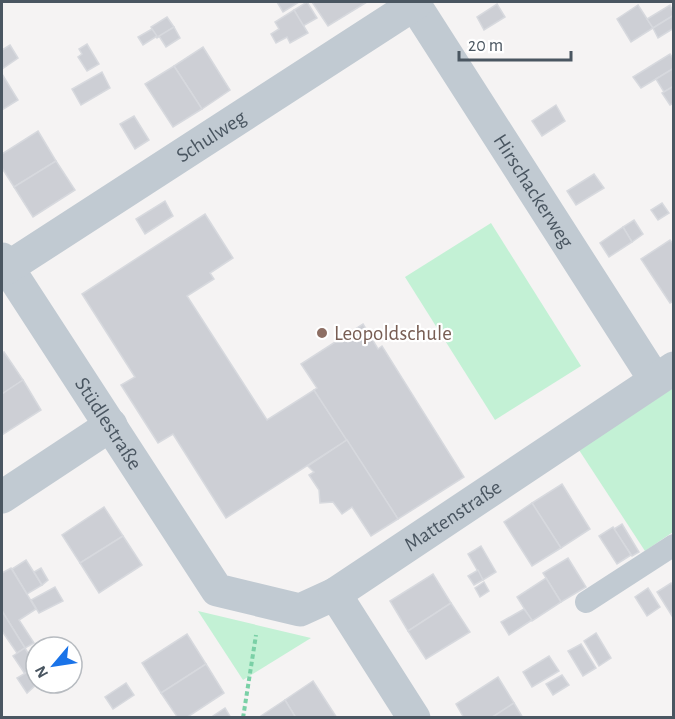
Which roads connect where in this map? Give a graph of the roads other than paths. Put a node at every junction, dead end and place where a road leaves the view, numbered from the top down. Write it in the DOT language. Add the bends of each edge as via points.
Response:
graph roads {
  1 [pos="414,3"];
  2 [pos="4,263"];
  3 [pos="664,374"];
  4 [pos="111,425"];
  5 [pos="2,497"];
  6 [pos="674,544"];
  7 [pos="218,590"];
  8 [pos="335,594"];
  9 [pos="585,602"];
  10 [pos="414,717"];
  1 -- 2 [label="street, Schulweg"];
  1 -- 3 [label="street, Hirschackerweg"];
  2 -- 4 [label="street, Stüdlestraße"];
  3 -- 8 [label="street, Mattenstraße"];
  4 -- 5 [label="street"];
  4 -- 7 [label="street, Stüdlestraße"];
  6 -- 9 [label="lane"];
  7 -- 8 [label="street, Mattenstraße" via="300,610"];
  8 -- 10 [label="street"];
}
